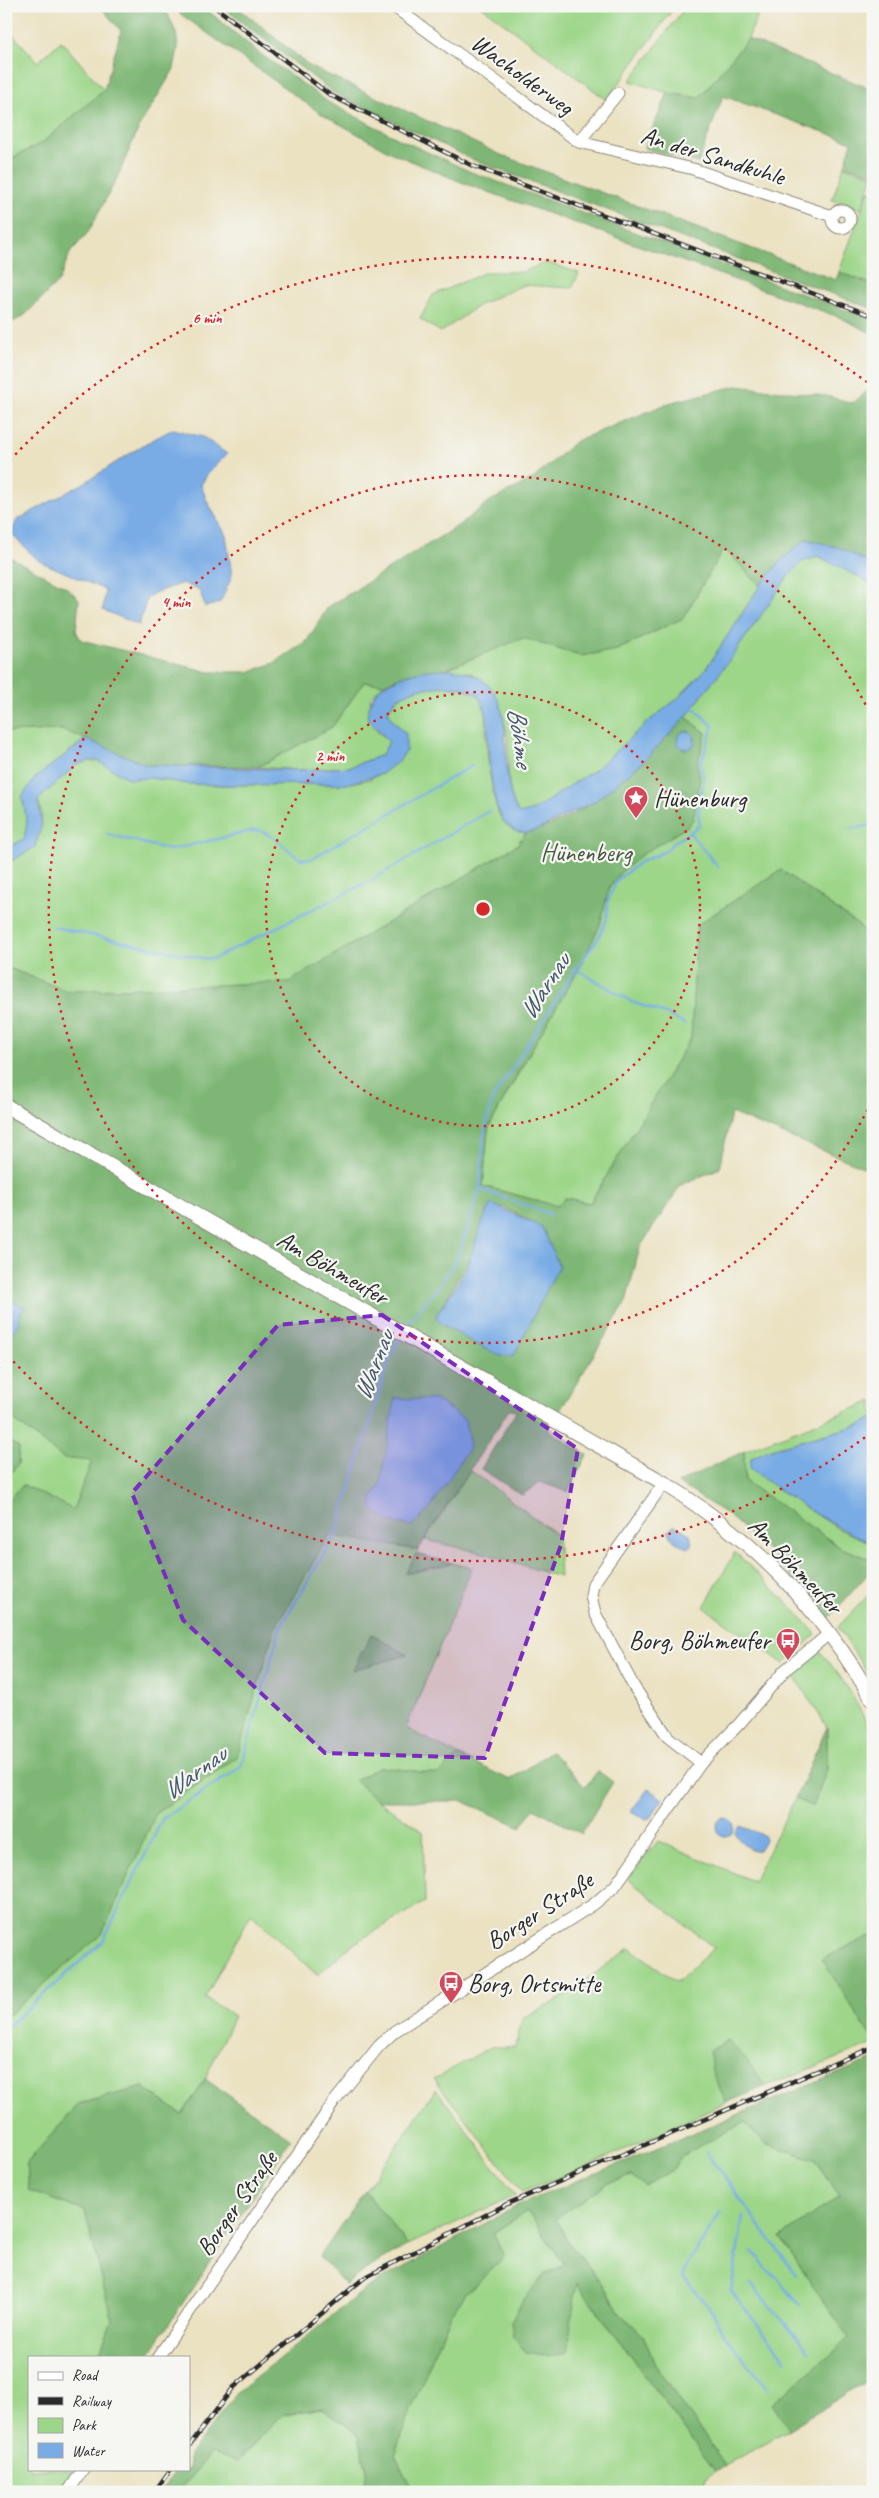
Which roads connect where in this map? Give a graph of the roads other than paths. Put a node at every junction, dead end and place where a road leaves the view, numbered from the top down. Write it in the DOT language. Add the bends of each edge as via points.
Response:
graph roads {
  1 [pos="393,6"];
  2 [pos="618,93"];
  3 [pos="580,142"];
  4 [pos="832,216"];
  5 [pos="6,1106"];
  6 [pos="664,1483"];
  7 [pos="830,1633"];
  8 [pos="873,1700"];
  9 [pos="701,1762"];
  10 [pos="159,2356"];
  11 [pos="82,2470"];
  12 [pos="68,2492"];
  1 -- 3 [label="street, Wacholderweg"];
  2 -- 3 [label="street"];
  3 -- 4 [label="street, An der Sandkuhle" via="693,169"];
  5 -- 6 [label="street, Am Böhmeufer"];
  6 -- 7 [label="street, Am Böhmeufer" via="745,1540 796,1591"];
  6 -- 9 [label="street" via="594,1584 591,1596 595,1613 634,1687 668,1737"];
  7 -- 8 [label="street, Am Böhmeufer"];
  7 -- 9 [label="street, Borger Straße" via="785,1670 740,1723"];
  9 -- 10 [label="street, Borger Straße" via="615,1886 594,1904 395,2031 379,2046 334,2102"];
  11 -- 12 [label="street"];
}
